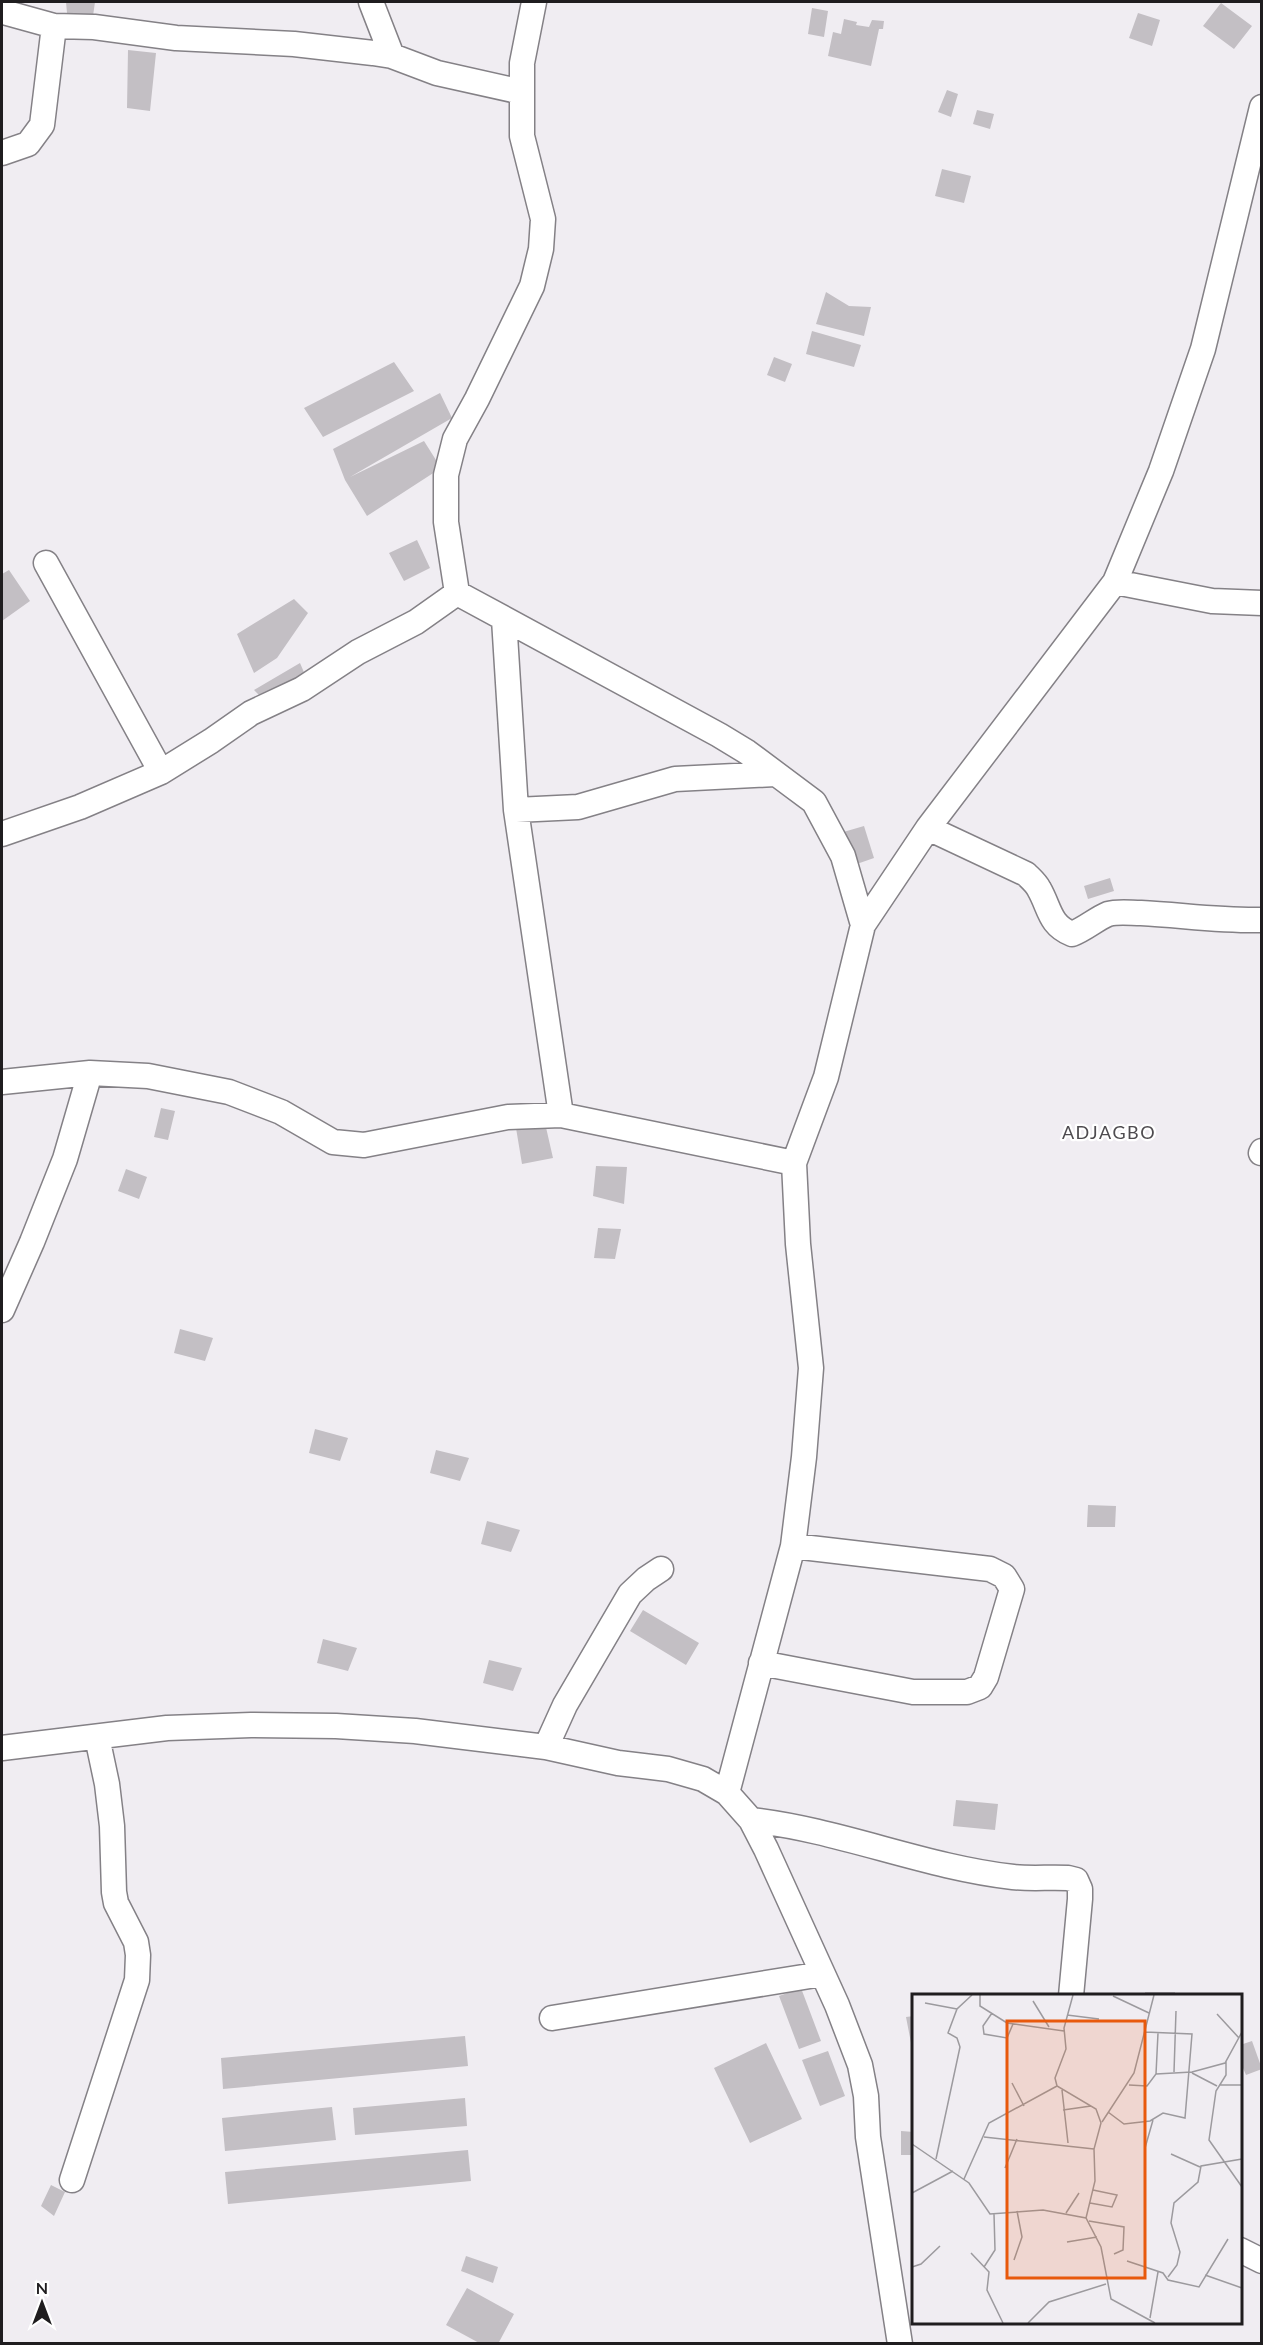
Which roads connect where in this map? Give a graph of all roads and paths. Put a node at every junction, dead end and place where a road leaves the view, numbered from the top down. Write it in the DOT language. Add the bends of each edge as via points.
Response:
graph roads {
  1 [pos="371,2"];
  2 [pos="534,2"];
  3 [pos="2,8"];
  4 [pos="54,26"];
  5 [pos="392,56"];
  6 [pos="522,92"];
  7 [pos="1262,107"];
  8 [pos="2,153"];
  9 [pos="46,563"];
  10 [pos="1115,582"];
  11 [pos="457,593"];
  12 [pos="1262,603"];
  13 [pos="504,619"];
  14 [pos="161,772"];
  15 [pos="775,774"];
  16 [pos="516,810"];
  17 [pos="927,828"];
  18 [pos="2,834"];
  19 [pos="1262,920"];
  20 [pos="864,925"];
  21 [pos="90,1073"];
  22 [pos="2,1082"];
  23 [pos="561,1115"];
  24 [pos="794,1163"];
  25 [pos="2,1310"];
  26 [pos="793,1546"];
  27 [pos="661,1569"];
  28 [pos="761,1663"];
  29 [pos="97,1737"];
  30 [pos="546,1747"];
  31 [pos="2,1748"];
  32 [pos="727,1793"];
  33 [pos="752,1820"];
  34 [pos="822,1974"];
  35 [pos="1071,1994"];
  36 [pos="552,2018"];
  37 [pos="72,2180"];
  38 [pos="1242,2251"];
  39 [pos="1262,2261"];
  40 [pos="900,2343"];
  1 -- 5 [label="street"];
  2 -- 6 [label="street" via="522,63"];
  3 -- 4 [label="street" via="7,13"];
  4 -- 5 [label="street" via="294,44"];
  4 -- 8 [label="street" via="42,125 28,144"];
  5 -- 6 [label="street" via="437,73"];
  6 -- 11 [label="street" via="522,136 543,219 541,249 532,286 455,439 446,475 446,522"];
  7 -- 10 [label="street" via="1203,349 1161,471"];
  9 -- 14 [label="street"];
  10 -- 12 [label="street" via="1212,601"];
  10 -- 17 [label="street"];
  11 -- 13 [label="street"];
  11 -- 14 [label="street" via="416,622 358,652 302,689 251,713"];
  13 -- 15 [label="street" via="719,735"];
  13 -- 16 [label="street"];
  14 -- 18 [label="street" via="80,807"];
  15 -- 16 [label="street" via="675,779 578,807"];
  15 -- 20 [label="street" via="814,802 843,856"];
  16 -- 23 [label="street"];
  17 -- 19 [label="street" via="1026,874 1038,886 1054,922 1072,934 1108,914 1121,913"];
  17 -- 20 [label="street"];
  20 -- 24 [label="street" via="826,1077"];
  21 -- 22 [label="street"];
  21 -- 23 [label="street" via="148,1076 229,1092 281,1112 333,1142 364,1145 508,1117"];
  21 -- 25 [label="street" via="65,1159"];
  23 -- 24 [label="street"];
  24 -- 26 [label="street" via="811,1368"];
  26 -- 28 [label="street"];
  26 -- 28 [label="street" via="990,1569 1004,1576 1012,1589 986,1677 980,1687 966,1692 913,1692"];
  27 -- 30 [label="street" via="630,1594 565,1705"];
  28 -- 32 [label="street"];
  29 -- 30 [label="street" via="167,1728 336,1726"];
  29 -- 31 [label="street"];
  29 -- 37 [label="street" via="112,1826 114,1892 136,1942 138,1967"];
  30 -- 32 [label="street" via="668,1769 704,1779"];
  32 -- 33 [label="street"];
  33 -- 34 [label="street"];
  33 -- 35 [label="street" via="845,1837 1013,1877 1076,1880 1080,1899"];
  34 -- 36 [label="street"];
  34 -- 40 [label="street" via="861,2065 868,2137"];
  38 -- 39 [label="street"];
}
